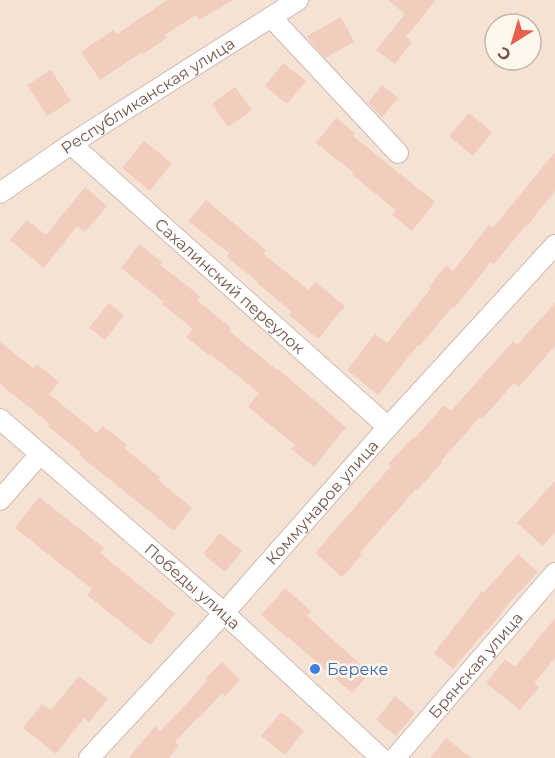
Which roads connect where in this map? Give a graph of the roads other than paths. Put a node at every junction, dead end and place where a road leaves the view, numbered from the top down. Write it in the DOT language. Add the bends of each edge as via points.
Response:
graph roads {
  1 [pos="298,0"];
  2 [pos="271,17"];
  3 [pos="71,144"];
  4 [pos="398,153"];
  5 [pos="0,193"];
  6 [pos="555,245"];
  7 [pos="0,419"];
  8 [pos="388,427"];
  9 [pos="40,454"];
  10 [pos="0,500"];
  11 [pos="555,573"];
  12 [pos="224,613"];
  13 [pos="89,758"];
  14 [pos="381,758"];
  15 [pos="395,758"];
  1 -- 2 [label="street, Республиканская улица"];
  2 -- 3 [label="street, Республиканская улица"];
  2 -- 4 [label="street"];
  3 -- 5 [label="street, Республиканская улица"];
  3 -- 8 [label="street, Сахалинский переулок"];
  6 -- 8 [label="street, Коммунаров улица"];
  7 -- 9 [label="street, Победы улица"];
  8 -- 12 [label="street, Коммунаров улица"];
  9 -- 10 [label="street"];
  9 -- 12 [label="street, Победы улица"];
  11 -- 15 [label="street, Брянская улица"];
  12 -- 13 [label="street, Коммунаров улица"];
  12 -- 14 [label="street, Победы улица"];
}
